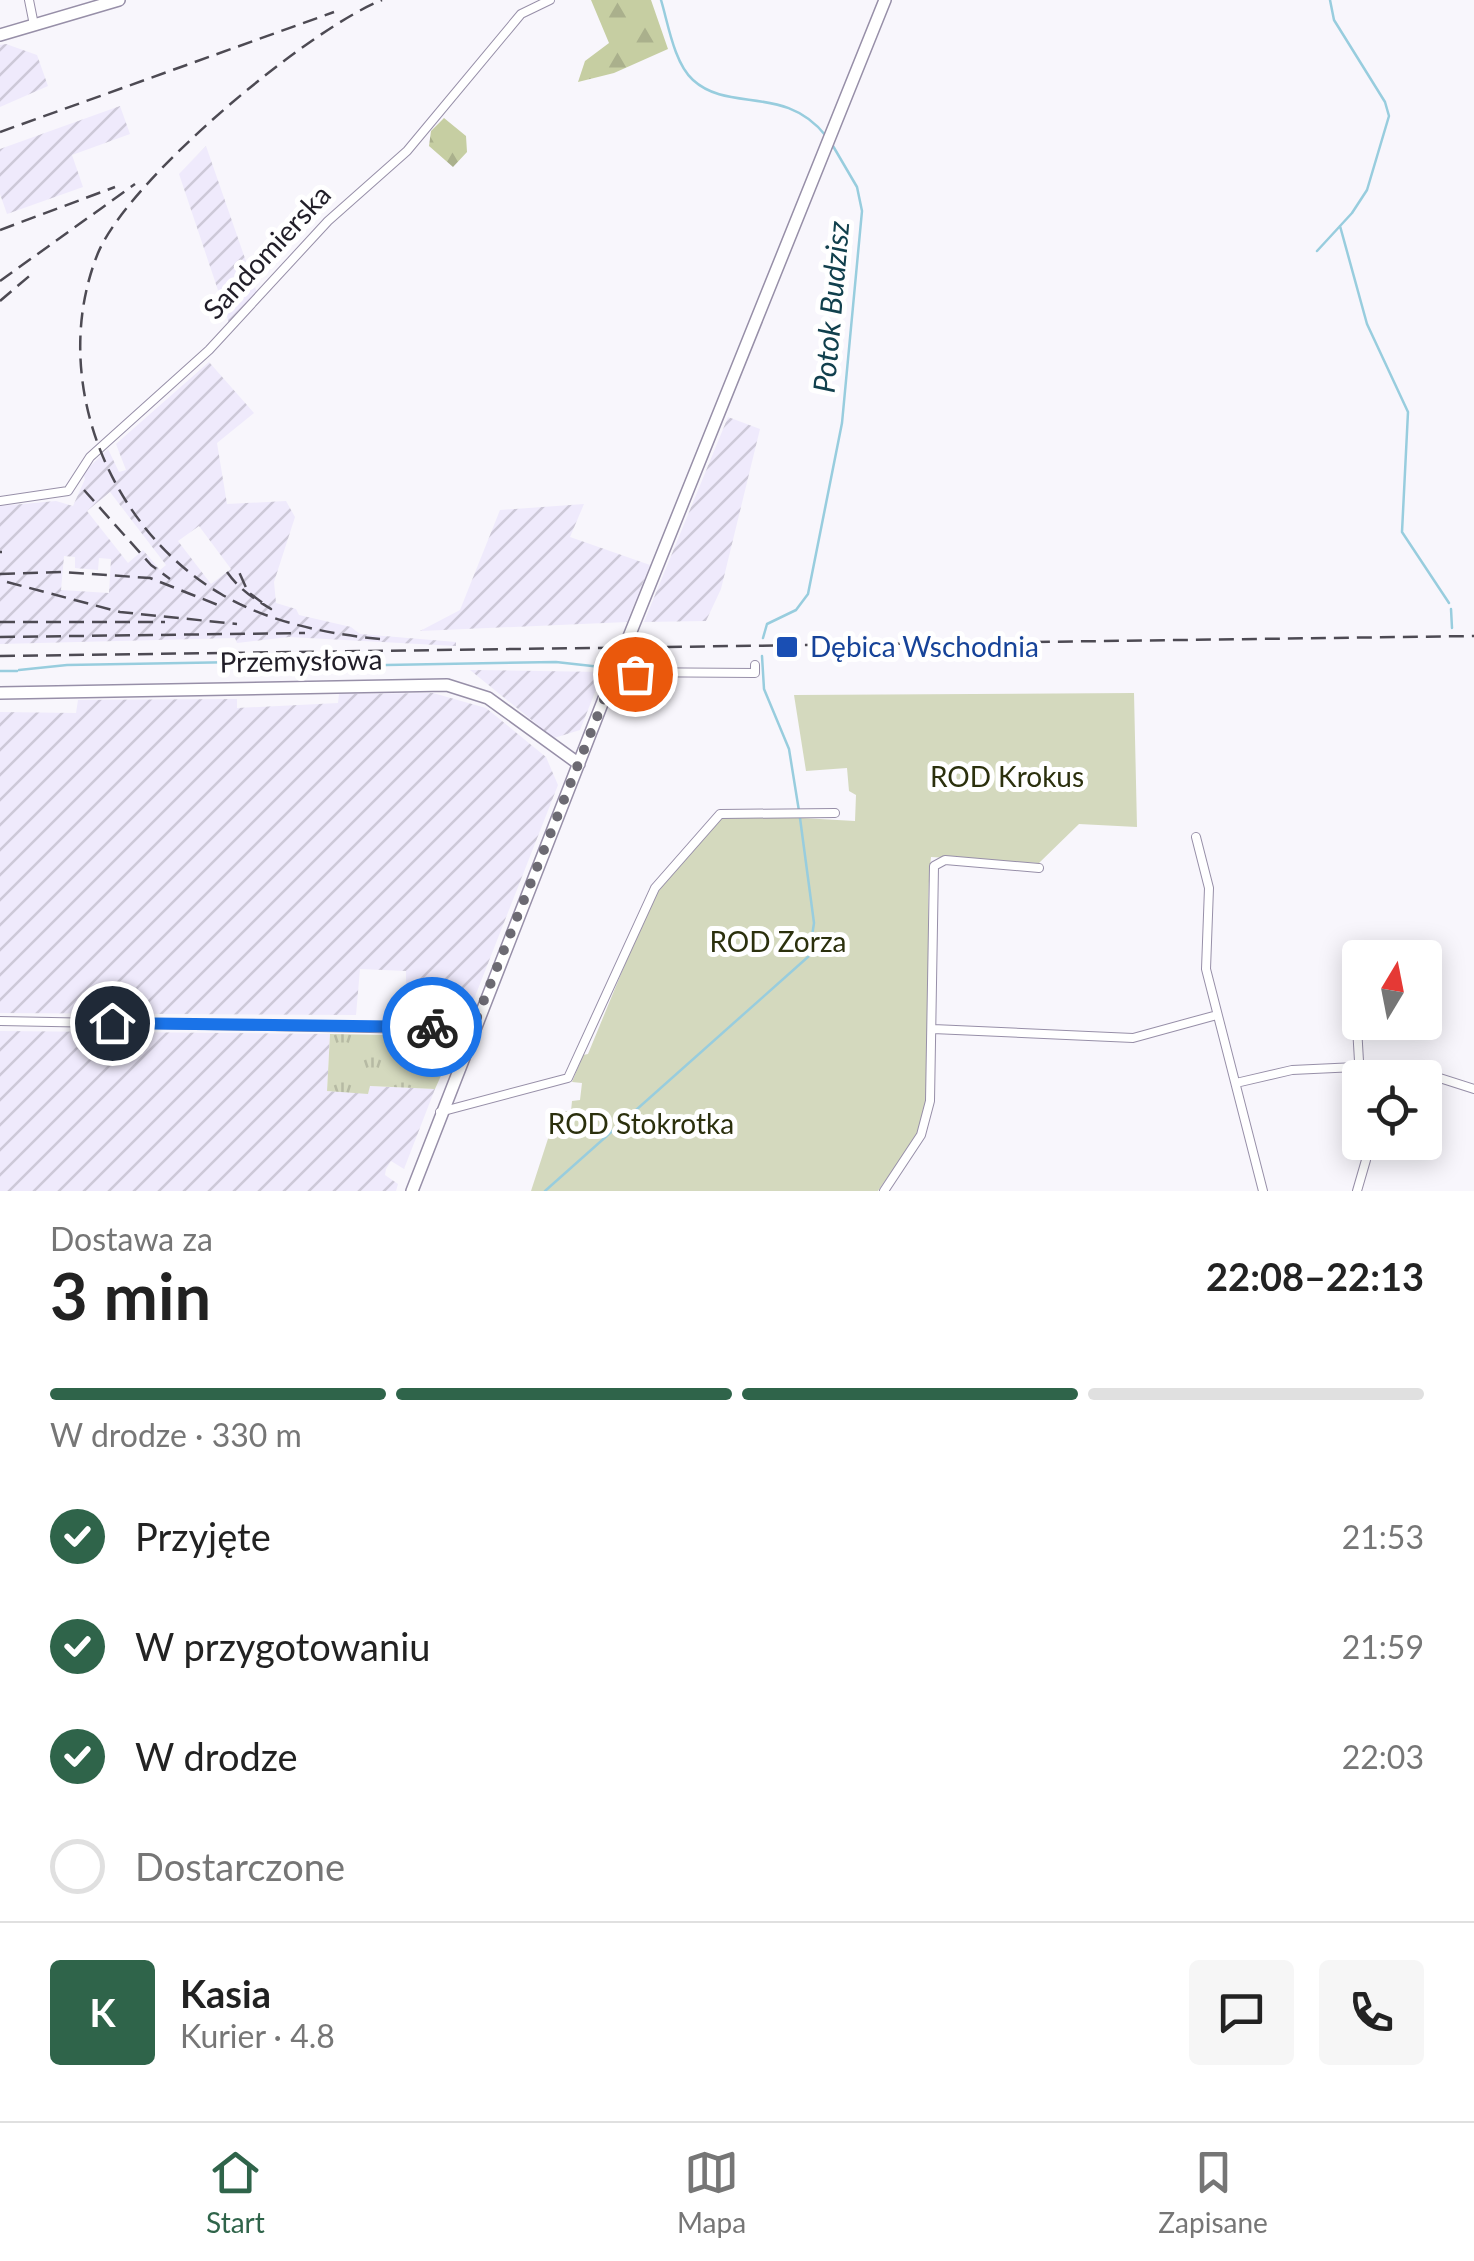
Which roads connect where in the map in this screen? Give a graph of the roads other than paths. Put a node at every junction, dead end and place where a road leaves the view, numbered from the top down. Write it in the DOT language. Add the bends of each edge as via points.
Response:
graph roads {
  1 [pos="29,0"];
  2 [pos="120,0"];
  3 [pos="550,0"];
  4 [pos="885,0"];
  5 [pos="35,27"];
  6 [pos="0,35"];
  7 [pos="0,501"];
  8 [pos="615,672"];
  9 [pos="756,673"];
  10 [pos="0,693"];
  11 [pos="579,764"];
  12 [pos="835,812"];
  13 [pos="1196,837"];
  14 [pos="1039,868"];
  15 [pos="1217,1015"];
  16 [pos="0,1021"];
  17 [pos="934,1029"];
  18 [pos="472,1030"];
  19 [pos="1342,1071"];
  20 [pos="1442,1078"];
  21 [pos="1236,1083"];
  22 [pos="1474,1089"];
  23 [pos="440,1112"];
  24 [pos="1366,1160"];
  25 [pos="412,1191"];
  26 [pos="884,1191"];
  27 [pos="1263,1191"];
  28 [pos="1357,1191"];
  1 -- 5 [label="street"];
  2 -- 5 [label="street"];
  3 -- 7 [label="street, Sandomierska" via="521,14 407,152 328,221 209,350 90,457 68,490"];
  4 -- 8 [label="street"];
  5 -- 6 [label="street"];
  8 -- 9 [label="street"];
  8 -- 11 [label="street"];
  10 -- 11 [label="street, Przemysłowa" via="447,685 488,698"];
  11 -- 18 [label="street"];
  12 -- 23 [label="street" via="722,813 657,884 568,1078"];
  13 -- 15 [label="street" via="1208,877 1204,951"];
  14 -- 17 [label="street" via="945,860 934,866"];
  15 -- 17 [label="street" via="1133,1038"];
  15 -- 21 [label="street"];
  16 -- 18 [label="street"];
  17 -- 26 [label="street" via="926,1125"];
  18 -- 23 [label="street"];
  19 -- 21 [label="street" via="1292,1070"];
  20 -- 22 [label="street"];
  21 -- 27 [label="street"];
  23 -- 25 [label="street"];
  24 -- 28 [label="street"];
}
